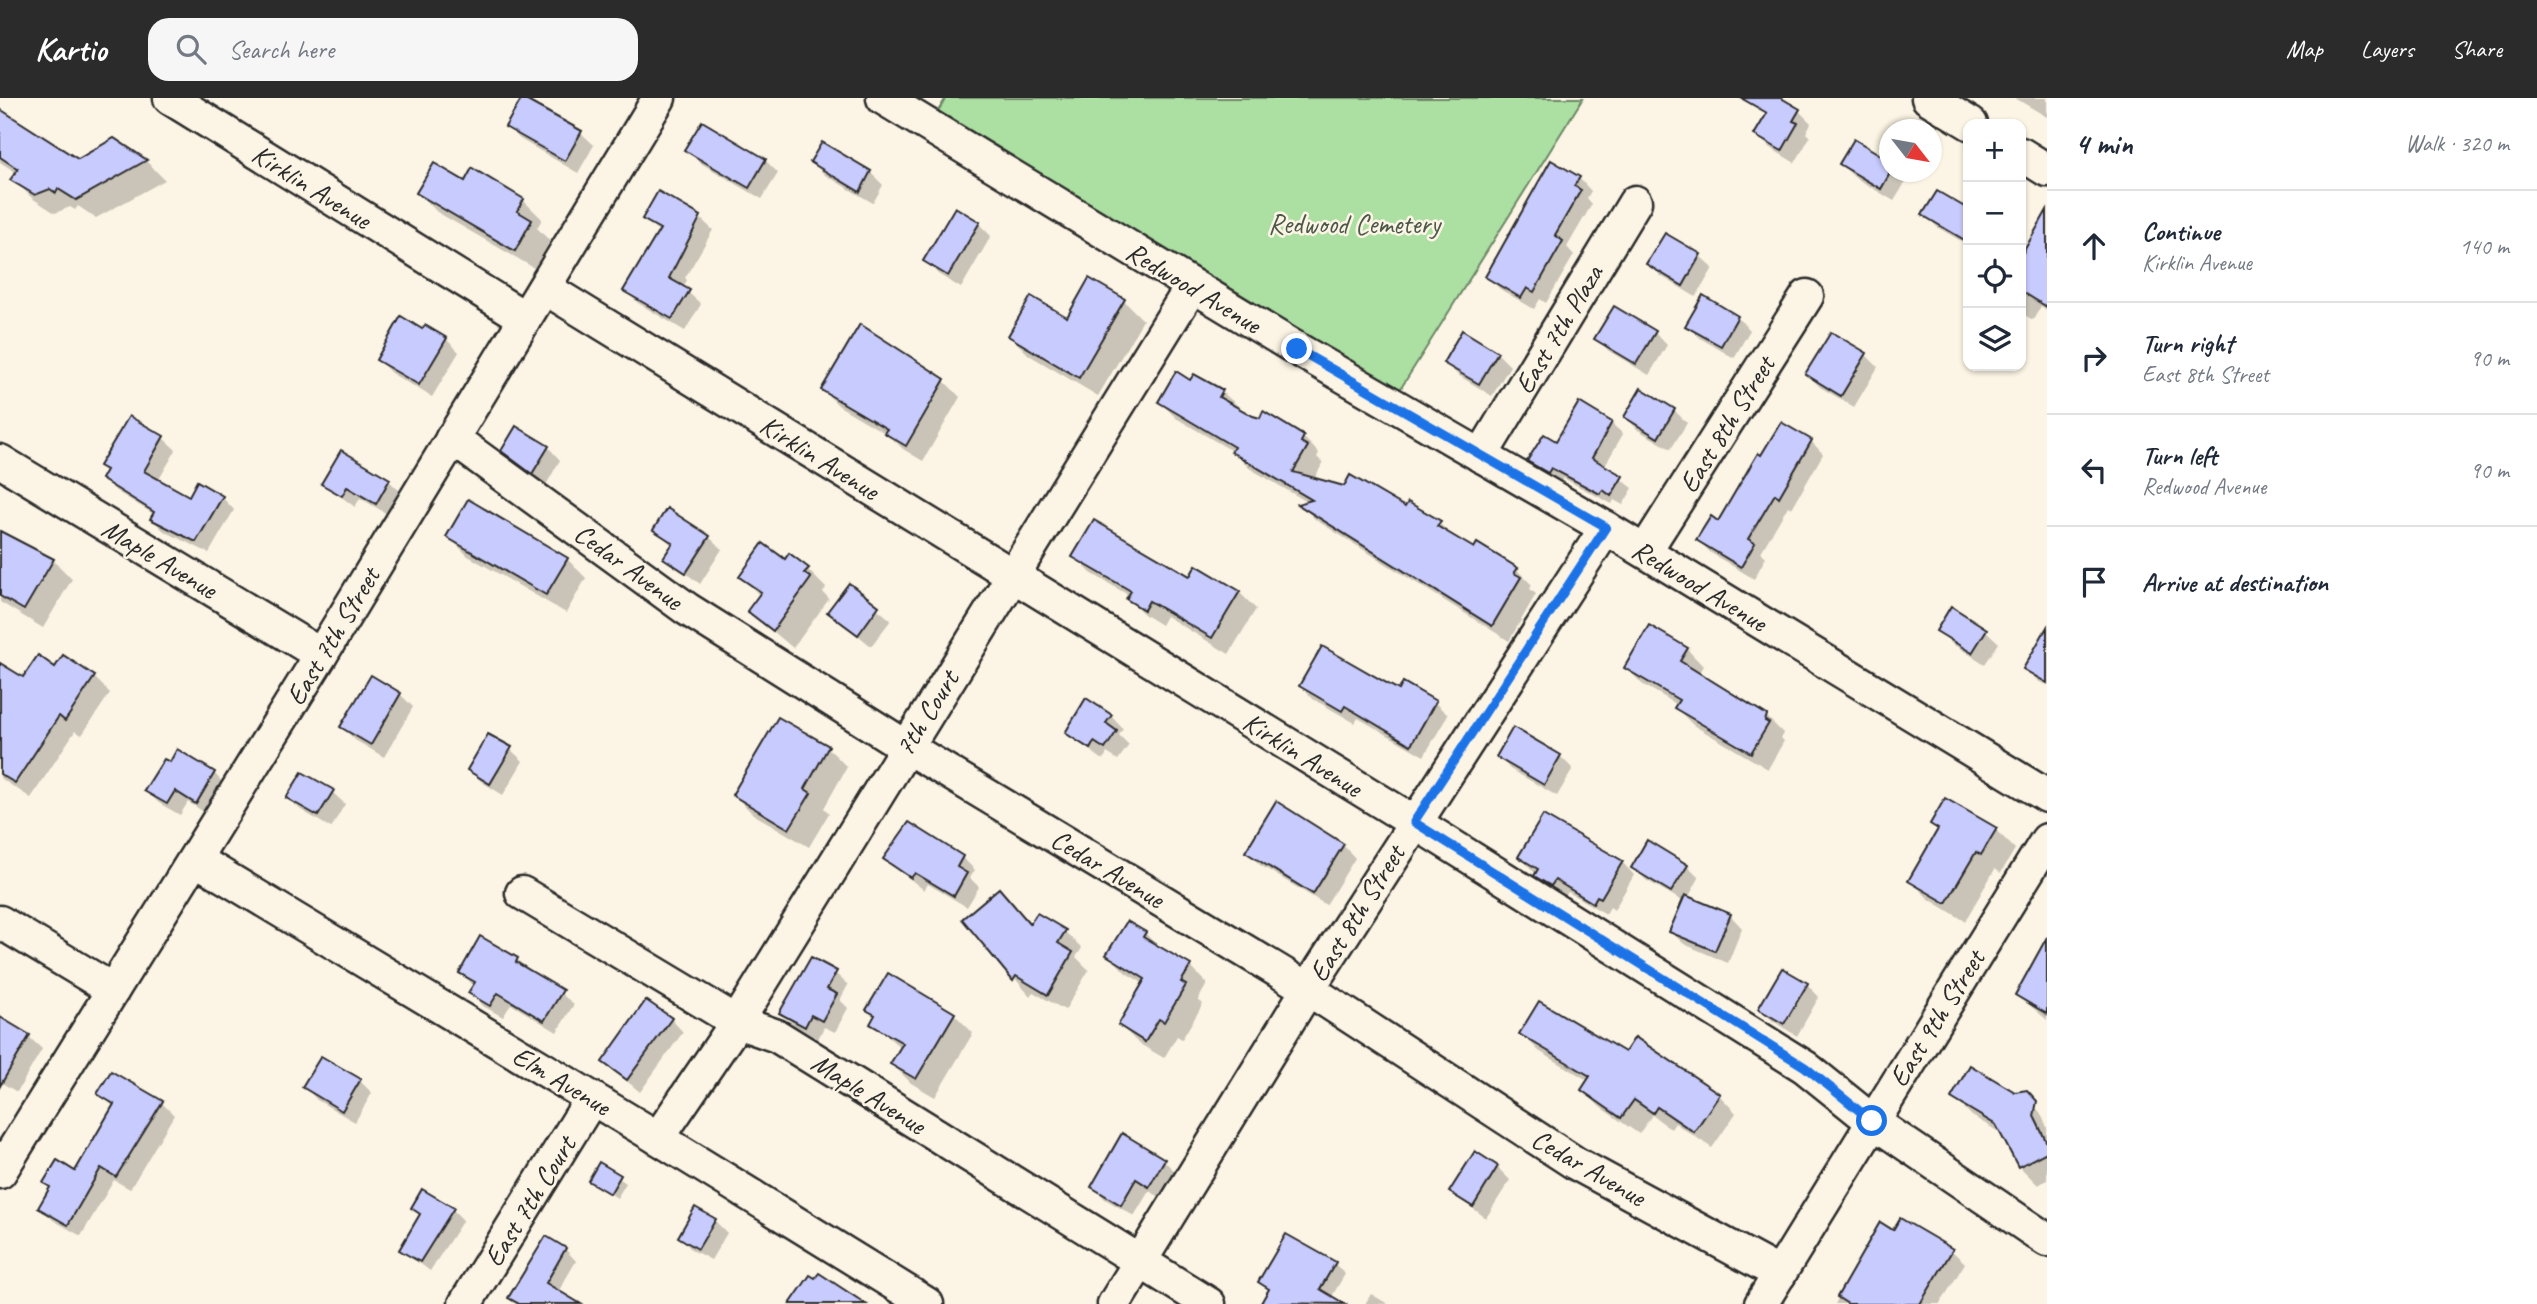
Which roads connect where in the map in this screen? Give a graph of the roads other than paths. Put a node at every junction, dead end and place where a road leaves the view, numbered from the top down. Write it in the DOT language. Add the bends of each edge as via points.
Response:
graph roads {
  1 [pos="170,98"];
  2 [pos="659,98"];
  3 [pos="883,98"];
  4 [pos="1928,98"];
  5 [pos="1963,119"];
  6 [pos="2026,157"];
  7 [pos="2047,170"];
  8 [pos="1635,202"];
  9 [pos="1192,286"];
  10 [pos="545,288"];
  11 [pos="1807,296"];
  12 [pos="525,318"];
  13 [pos="452,438"];
  14 [pos="1481,456"];
  15 [pos="0,461"];
  16 [pos="1606,527"];
  17 [pos="1645,551"];
  18 [pos="1012,575"];
  19 [pos="321,655"];
  20 [pos="905,746"];
  21 [pos="2047,796"];
  22 [pos="1414,822"];
  23 [pos="2047,840"];
  24 [pos="195,859"];
  25 [pos="522,893"];
  26 [pos="0,922"];
  27 [pos="1308,989"];
  28 [pos="113,990"];
  29 [pos="737,1022"];
  30 [pos="592,1098"];
  31 [pos="1872,1121"];
  32 [pos="658,1138"];
  33 [pos="0,1172"];
  34 [pos="2047,1240"];
  35 [pos="1140,1261"];
  36 [pos="1780,1274"];
  37 [pos="465,1304"];
  38 [pos="927,1304"];
  39 [pos="1114,1304"];
  40 [pos="1209,1304"];
  41 [pos="1761,1304"];
  1 -- 12 [label="street, Kirklin Avenue"];
  2 -- 10 [label="street, East 7th Street"];
  3 -- 9 [label="street, Redwood Avenue"];
  4 -- 5 [label="street"];
  6 -- 7 [label="street"];
  8 -- 14 [label="street, East 7th Plaza"];
  9 -- 14 [label="street, Redwood Avenue"];
  9 -- 18 [label="street, 7th Court"];
  10 -- 12 [label="street, East 7th Street"];
  10 -- 18 [label="street, Kirklin Avenue"];
  11 -- 17 [label="street, East 8th Street"];
  12 -- 13 [label="street, East 7th Street"];
  13 -- 19 [label="street, East 7th Street"];
  13 -- 20 [label="street, Cedar Avenue" via="687,609"];
  14 -- 16 [label="street, Redwood Avenue"];
  15 -- 19 [label="street, Maple Avenue"];
  16 -- 17 [label="street, Redwood Avenue"];
  16 -- 22 [label="street, East 8th Street"];
  17 -- 21 [label="street, Redwood Avenue"];
  18 -- 20 [label="street, 7th Court"];
  18 -- 22 [label="street, Kirklin Avenue"];
  19 -- 24 [label="street, East 7th Street"];
  20 -- 27 [label="street, Cedar Avenue"];
  20 -- 29 [label="street, 7th Court"];
  22 -- 27 [label="street, East 8th Street"];
  22 -- 31 [label="street, Kirklin Avenue" via="1805,1067"];
  23 -- 31 [label="street, East 9th Street"];
  24 -- 28 [label="street, East 7th Street"];
  24 -- 30 [label="street, Elm Avenue"];
  25 -- 29 [label="street, Maple Avenue"];
  26 -- 28 [label="street"];
  27 -- 35 [label="street, East 8th Street"];
  27 -- 36 [label="street, Cedar Avenue" via="1575,1163"];
  28 -- 33 [label="street, East 7th Street"];
  29 -- 32 [label="street, 7th Court"];
  29 -- 35 [label="street, Maple Avenue" via="777,1036"];
  30 -- 32 [label="street, Elm Avenue"];
  30 -- 37 [label="street, East 7th Court"];
  31 -- 34 [label="street, Kirklin Avenue"];
  31 -- 36 [label="street, East 9th Street"];
  32 -- 38 [label="street, Elm Avenue"];
  35 -- 39 [label="street, East 8th Street"];
  35 -- 40 [label="street, Maple Avenue"];
  36 -- 41 [label="street, East 9th Street"];
}
